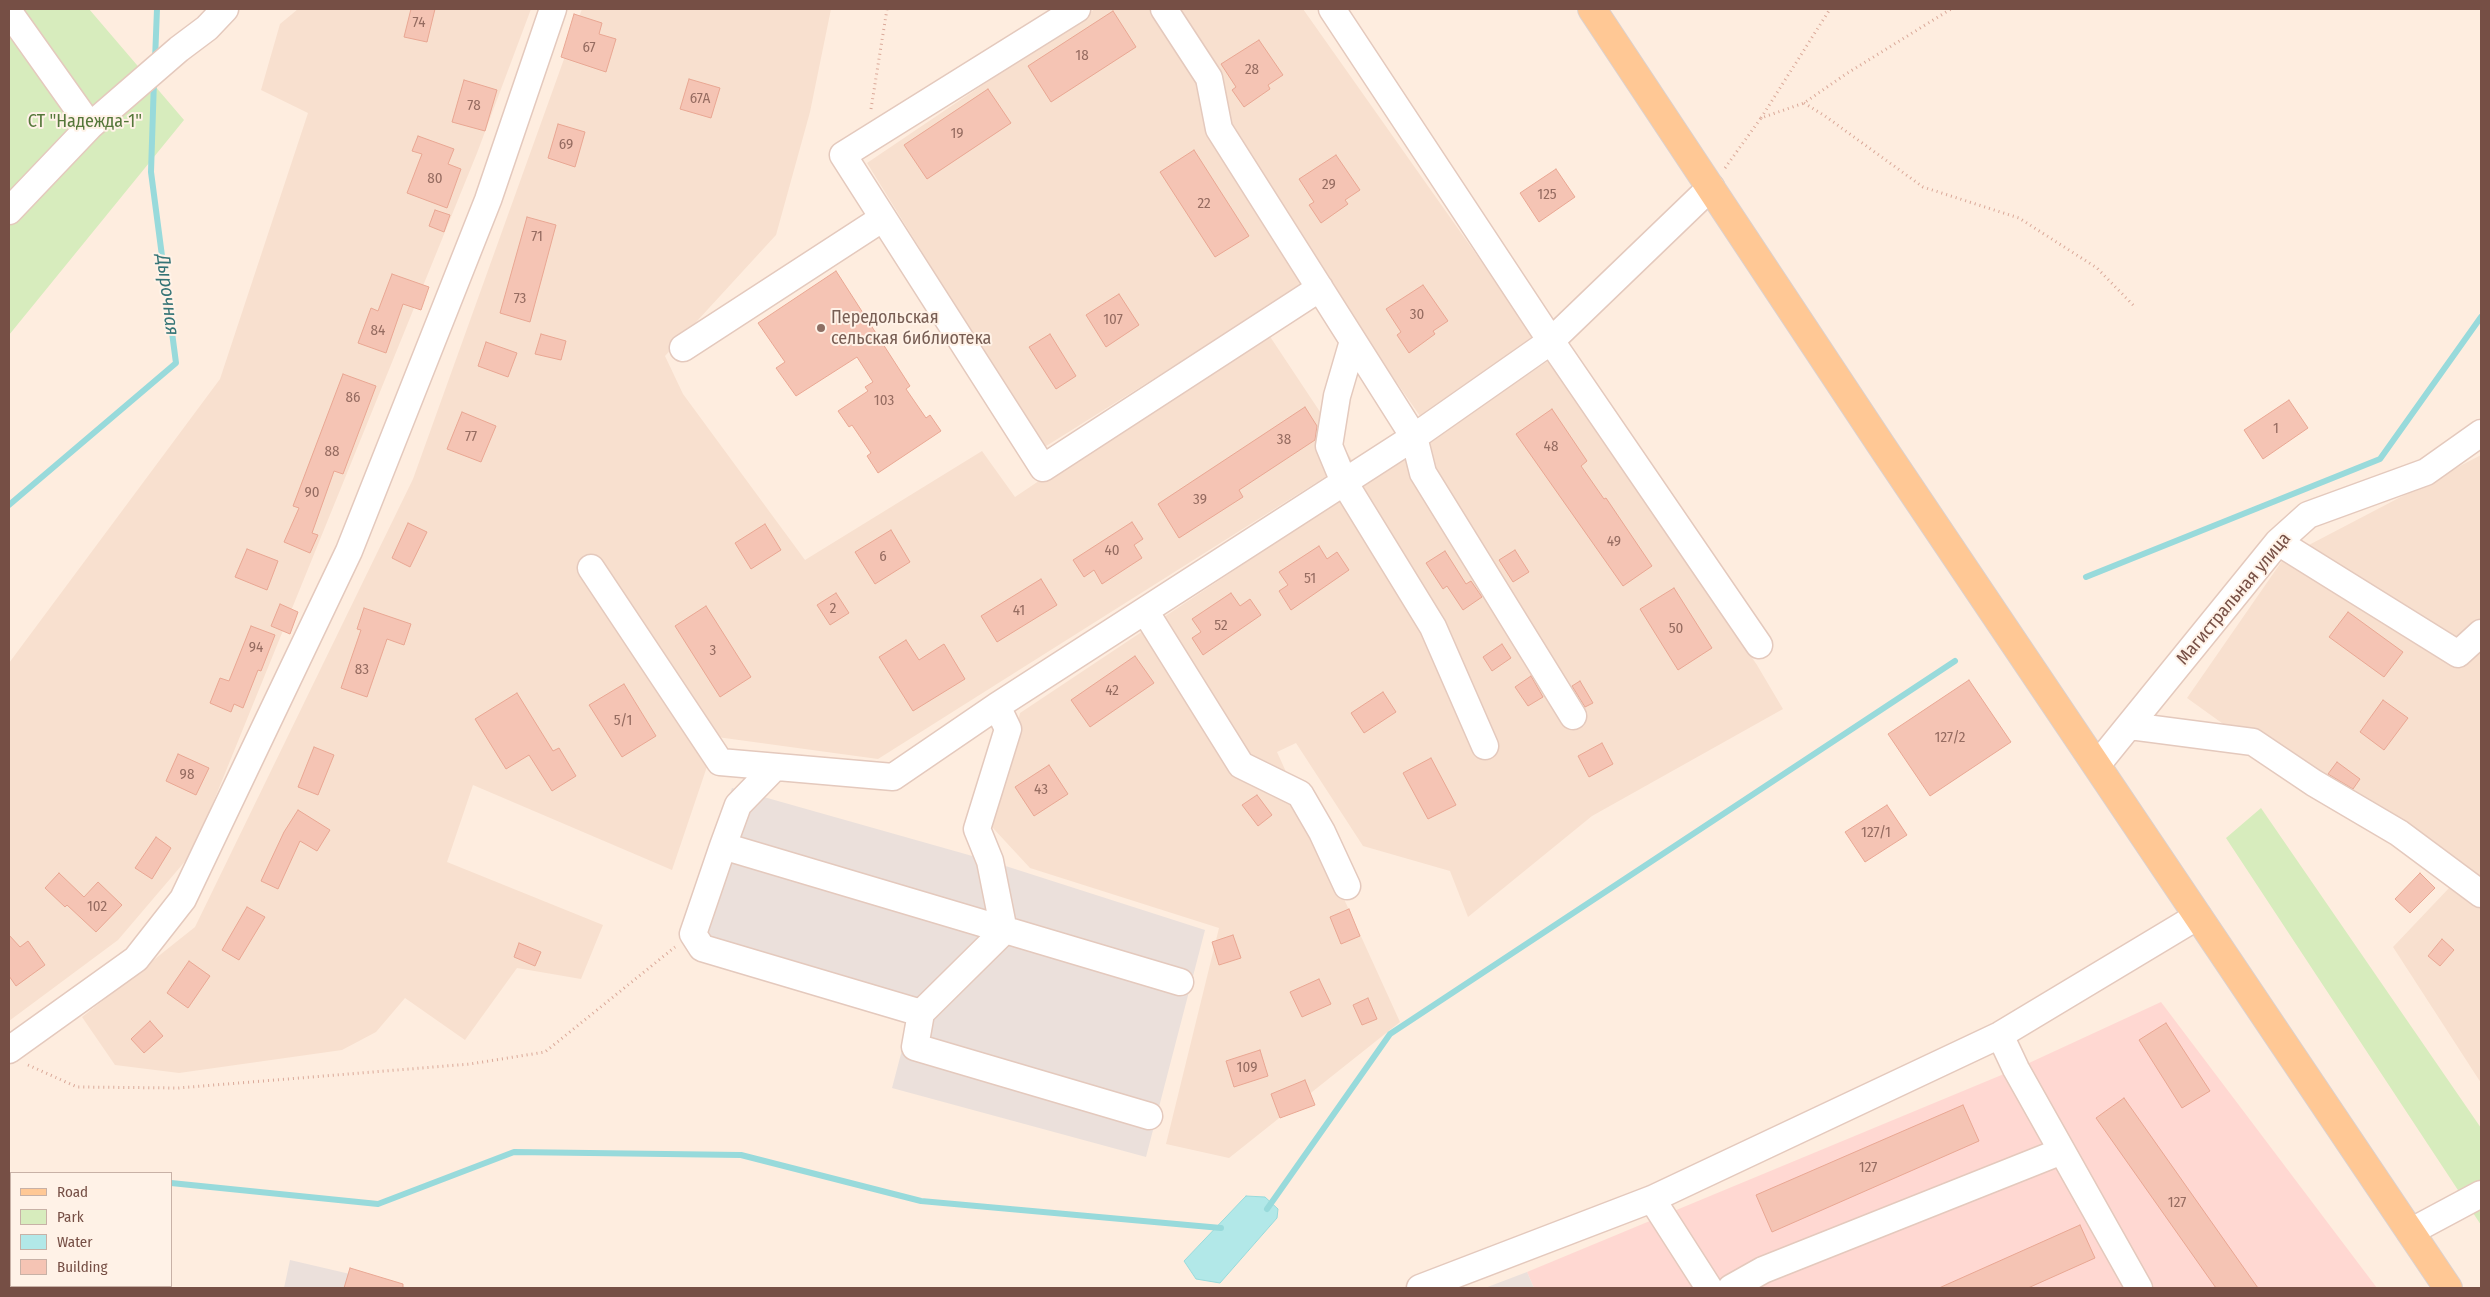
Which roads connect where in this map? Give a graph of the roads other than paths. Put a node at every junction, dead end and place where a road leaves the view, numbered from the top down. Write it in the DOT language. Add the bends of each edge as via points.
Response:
graph roads {
  1 [pos="225,9"];
  2 [pos="553,9"];
  3 [pos="1077,9"];
  4 [pos="1164,9"];
  5 [pos="1332,9"];
  6 [pos="1592,9"];
  7 [pos="9,12"];
  8 [pos="90,126"];
  9 [pos="1711,187"];
  10 [pos="9,211"];
  11 [pos="883,218"];
  12 [pos="1320,288"];
  13 [pos="1354,341"];
  14 [pos="1551,341"];
  15 [pos="684,348"];
  16 [pos="1414,437"];
  17 [pos="2476,445"];
  18 [pos="1344,482"];
  19 [pos="2278,542"];
  20 [pos="591,568"];
  21 [pos="1144,611"];
  22 [pos="2481,633"];
  23 [pos="1759,645"];
  24 [pos="997,706"];
  25 [pos="1574,716"];
  26 [pos="2130,726"];
  27 [pos="1485,746"];
  28 [pos="2096,765"];
  29 [pos="775,767"];
  30 [pos="723,846"];
  31 [pos="1347,886"];
  32 [pos="2481,894"];
  33 [pos="2198,916"];
  34 [pos="1004,931"];
  35 [pos="1180,982"];
  36 [pos="921,1013"];
  37 [pos="2000,1035"];
  38 [pos="17,1057"];
  39 [pos="1149,1116"];
  40 [pos="2062,1151"];
  41 [pos="2481,1194"];
  42 [pos="1652,1199"];
  43 [pos="2410,1232"];
  44 [pos="1420,1288"];
  45 [pos="1709,1288"];
  46 [pos="1731,1288"];
  47 [pos="2139,1288"];
  48 [pos="2448,1288"];
  1 -- 8 [label="street" via="207,28"];
  2 -- 38 [label="street" via="488,200 349,551 183,899 136,959"];
  3 -- 11 [label="street" via="843,156"];
  4 -- 12 [label="street" via="1209,78 1219,129"];
  5 -- 14 [label="street"];
  6 -- 9 [label="main road"];
  7 -- 8 [label="street"];
  8 -- 10 [label="street"];
  9 -- 14 [label="street"];
  9 -- 28 [label="main road"];
  11 -- 12 [label="street" via="1043,468"];
  11 -- 15 [label="street"];
  12 -- 13 [label="street"];
  13 -- 16 [label="street"];
  13 -- 18 [label="street" via="1337,396 1328,446"];
  14 -- 16 [label="street"];
  14 -- 23 [label="street"];
  16 -- 18 [label="street"];
  16 -- 25 [label="street" via="1423,474"];
  17 -- 19 [label="street, Магистральная улица" via="2426,472 2308,514"];
  18 -- 21 [label="street"];
  18 -- 27 [label="street" via="1433,627"];
  19 -- 22 [label="street" via="2458,654"];
  19 -- 26 [label="street, Магистральная улица"];
  20 -- 29 [label="street" via="720,762"];
  21 -- 24 [label="street"];
  21 -- 31 [label="street" via="1241,765 1300,794"];
  24 -- 29 [label="street" via="892,777"];
  24 -- 34 [label="street" via="1008,729 977,829 990,861"];
  26 -- 28 [label="street, Магистральная улица"];
  26 -- 32 [label="street" via="2253,742 2314,783 2399,833"];
  28 -- 33 [label="main road"];
  29 -- 30 [label="street" via="738,805"];
  30 -- 34 [label="street"];
  30 -- 36 [label="street" via="693,934 702,948"];
  33 -- 37 [label="street"];
  33 -- 43 [label="main road"];
  34 -- 35 [label="street"];
  34 -- 36 [label="street"];
  36 -- 39 [label="street" via="915,1046"];
  37 -- 40 [label="street"];
  37 -- 42 [label="street"];
  40 -- 46 [label="street" via="1763,1270"];
  40 -- 47 [label="street"];
  41 -- 43 [label="street"];
  42 -- 44 [label="street"];
  42 -- 45 [label="street"];
  43 -- 48 [label="main road"];
}
